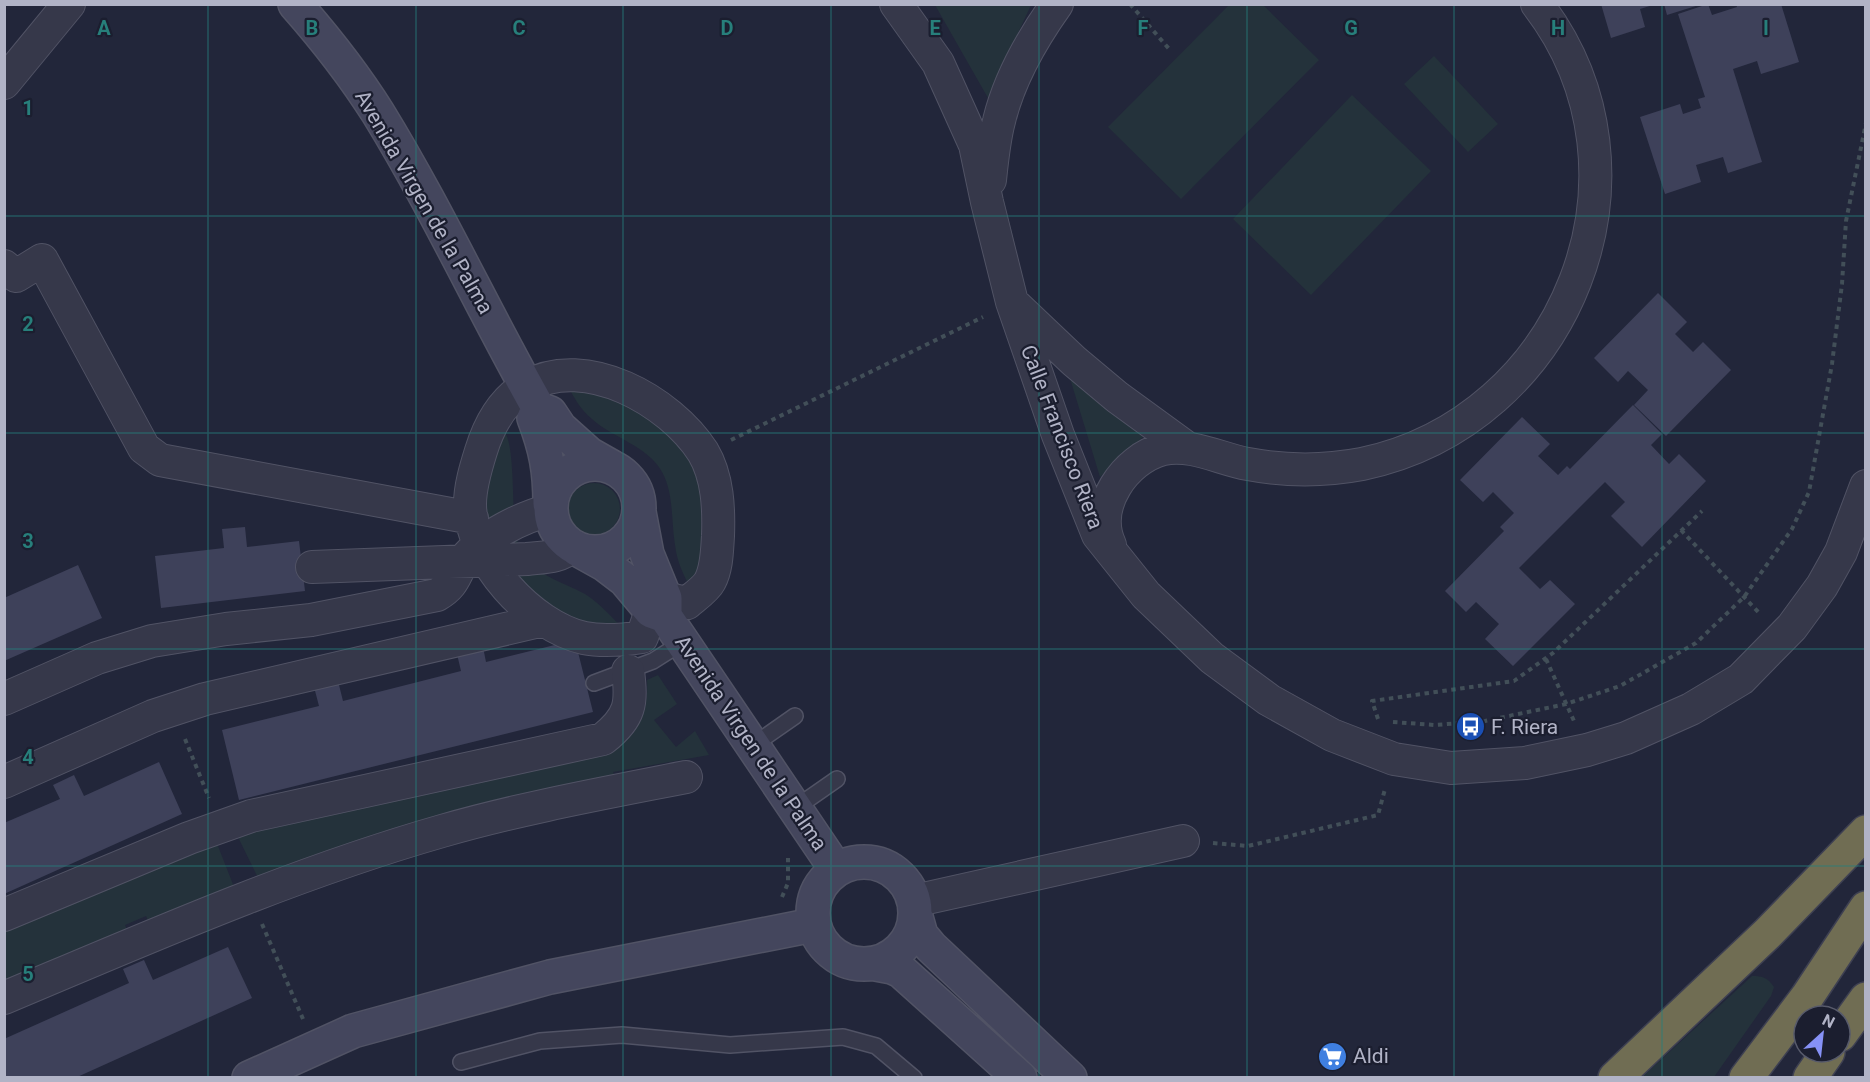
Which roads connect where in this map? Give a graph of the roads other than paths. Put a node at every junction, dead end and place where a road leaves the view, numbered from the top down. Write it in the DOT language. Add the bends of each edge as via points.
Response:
graph roads {
  1 [pos="69,4"];
  2 [pos="295,4"];
  3 [pos="896,4"];
  4 [pos="1057,4"];
  5 [pos="1537,4"];
  6 [pos="4,83"];
  7 [pos="987,202"];
  8 [pos="10,271"];
  9 [pos="1012,302"];
  10 [pos="533,398"];
  11 [pos="1188,448"];
  12 [pos="612,467"];
  13 [pos="1866,486"];
  14 [pos="550,507"];
  15 [pos="639,512"];
  16 [pos="476,546"];
  17 [pos="575,547"];
  18 [pos="1118,562"];
  19 [pos="312,567"];
  20 [pos="666,617"];
  21 [pos="544,620"];
  22 [pos="628,670"];
  23 [pos="594,683"];
  24 [pos="4,699"];
  25 [pos="795,716"];
  26 [pos="752,746"];
  27 [pos="686,777"];
  28 [pos="837,779"];
  29 [pos="4,782"];
  30 [pos="795,809"];
  31 [pos="1866,832"];
  32 [pos="1183,841"];
  33 [pos="836,869"];
  34 [pos="1866,908"];
  35 [pos="915,909"];
  36 [pos="4,915"];
  37 [pos="813,925"];
  38 [pos="876,964"];
  39 [pos="4,998"];
  40 [pos="1866,999"];
  41 [pos="1852,1018"];
  42 [pos="461,1062"];
  43 [pos="1819,1064"];
  44 [pos="249,1077"];
  45 [pos="914,1077"];
  46 [pos="1020,1077"];
  47 [pos="1070,1077"];
  48 [pos="1615,1077"];
  49 [pos="1746,1077"];
  50 [pos="1810,1077"];
  1 -- 6 [label="street"];
  2 -- 10 [label="street, Avenida Virgen de la Palma" via="377,112"];
  3 -- 7 [label="street, Calle Francisco Riera" via="938,63 975,145"];
  4 -- 7 [label="street" via="1013,80 999,120"];
  5 -- 11 [label="street" via="1564,47 1579,83 1589,119 1594,195 1590,233 1566,306 1524,369 1467,420 1399,454 1361,464 1286,469 1248,464"];
  7 -- 9 [label="street, Calle Francisco Riera"];
  8 -- 16 [label="street" via="42,260 144,448 160,460"];
  9 -- 11 [label="street" via="1117,397"];
  9 -- 18 [label="street, Calle Francisco Riera" via="1077,484 1098,534"];
  10 -- 12 [label="street, Avenida Virgen de la Palma" via="589,454"];
  10 -- 14 [label="street, Avenida Virgen de la Palma" via="534,418 550,472"];
  10 -- 16 [label="street" via="503,406 488,430 475,468 470,504"];
  10 -- 20 [label="street" via="550,376 577,374 610,382 647,398 677,420 703,453 715,484 716,556 710,582"];
  11 -- 18 [label="street" via="1164,449 1142,458 1123,473 1111,494 1106,517 1108,540"];
  12 -- 14 [label="street" via="584,465 572,470 557,485"];
  12 -- 15 [label="street" via="632,485"];
  13 -- 18 [label="street, Calle Francisco Riera" via="1827,578 1792,627 1741,679 1691,709 1626,738 1525,763 1452,768 1394,759 1332,735 1269,700 1212,658 1146,595"];
  14 -- 16 [label="street"];
  14 -- 17 [label="street" via="556,531"];
  15 -- 17 [label="street" via="636,525 618,546 591,552"];
  15 -- 20 [label="street, Avenida Virgen de la Palma" via="646,554"];
  16 -- 17 [label="street" via="555,556"];
  16 -- 19 [label="street"];
  16 -- 21 [label="street" via="507,588"];
  16 -- 24 [label="street" via="453,583 437,595 311,620 152,641 97,657"];
  17 -- 20 [label="street, Avenida Virgen de la Palma" via="625,580"];
  20 -- 21 [label="street" via="642,637 615,641 583,638"];
  20 -- 22 [label="lane" via="653,662"];
  20 -- 26 [label="street, Avenida Virgen de la Palma"];
  21 -- 29 [label="street" via="205,699 153,716"];
  22 -- 23 [label="lane"];
  22 -- 36 [label="street" via="631,695 627,713 618,728 603,739 251,816"];
  25 -- 26 [label="lane"];
  26 -- 30 [label="street, Avenida Virgen de la Palma"];
  27 -- 39 [label="street" via="442,831 288,881"];
  28 -- 30 [label="lane"];
  30 -- 33 [label="street, Avenida Virgen de la Palma"];
  31 -- 48 [label="highway" via="1768,933"];
  32 -- 35 [label="street"];
  33 -- 35 [label="street" via="868,861 883,865 908,886"];
  33 -- 37 [label="street" via="816,893"];
  34 -- 49 [label="highway" via="1807,997"];
  35 -- 38 [label="street" via="912,933 903,947"];
  35 -- 47 [label="street" via="921,935 931,947"];
  37 -- 38 [label="street" via="830,953 860,965"];
  37 -- 44 [label="street" via="550,977 353,1031"];
  38 -- 46 [label="street" via="901,971"];
  40 -- 41 [label="highway"];
  42 -- 45 [label="lane" via="540,1041 622,1035 730,1045 843,1037 876,1046"];
  43 -- 50 [label="highway"];
}
